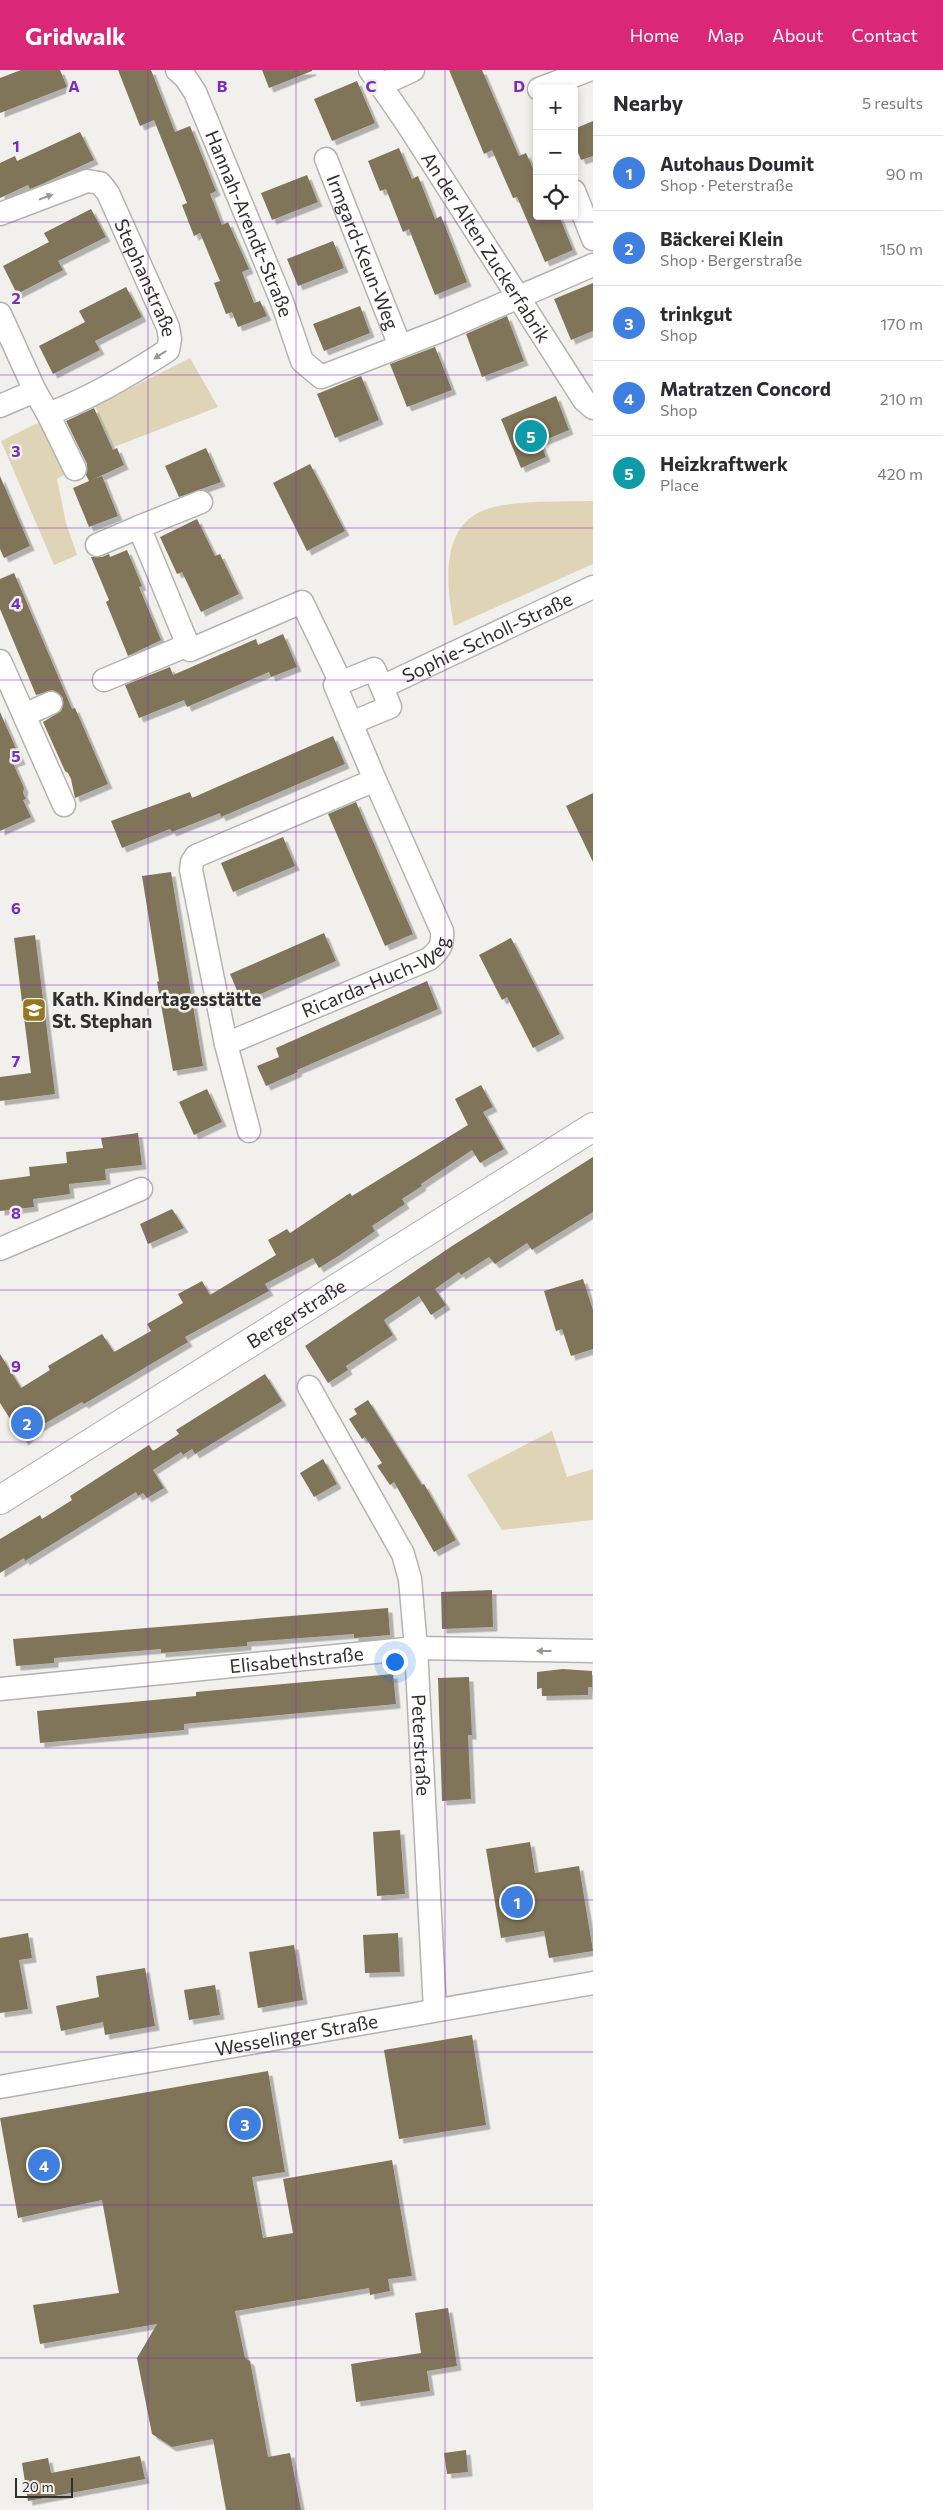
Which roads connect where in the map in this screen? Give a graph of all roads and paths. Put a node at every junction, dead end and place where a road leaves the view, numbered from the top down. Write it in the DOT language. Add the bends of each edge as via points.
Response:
graph roads {
  1 [pos="177,70"];
  2 [pos="413,70"];
  3 [pos="589,70"];
  4 [pos="376,78"];
  5 [pos="549,85"];
  6 [pos="326,158"];
  7 [pos="578,201"];
  8 [pos="0,214"];
  9 [pos="593,239"];
  10 [pos="593,265"];
  11 [pos="519,297"];
  12 [pos="0,314"];
  13 [pos="400,346"];
  14 [pos="321,377"];
  15 [pos="36,392"];
  16 [pos="0,406"];
  17 [pos="593,408"];
  18 [pos="48,414"];
  19 [pos="75,469"];
  20 [pos="201,502"];
  21 [pos="139,527"];
  22 [pos="97,545"];
  23 [pos="593,588"];
  24 [pos="188,644"];
  25 [pos="0,661"];
  26 [pos="104,680"];
  27 [pos="341,683"];
  28 [pos="382,688"];
  29 [pos="51,703"];
  30 [pos="24,715"];
  31 [pos="351,723"];
  32 [pos="375,780"];
  33 [pos="64,805"];
  34 [pos="226,1044"];
  35 [pos="593,1127"];
  36 [pos="249,1131"];
  37 [pos="141,1189"];
  38 [pos="0,1249"];
  39 [pos="309,1387"];
  40 [pos="0,1500"];
  41 [pos="416,1648"];
  42 [pos="593,1651"];
  43 [pos="0,1689"];
  44 [pos="593,1983"];
  45 [pos="435,2010"];
  46 [pos="0,2087"];
  1 -- 14 [label="street, Hannah-Arendt-Straße" via="185,77 198,101 282,302 302,362"];
  2 -- 4 [label="street, An der Alten Zuckerfabrik"];
  3 -- 5 [label="street"];
  4 -- 11 [label="street, An der Alten Zuckerfabrik"];
  6 -- 13 [label="street, Irmgard-Keun-Weg"];
  7 -- 9 [label="street"];
  8 -- 18 [label="street, Stephanstraße, one-way" via="87,181 100,183 108,193 168,326 168,350 122,380"];
  10 -- 11 [label="street, Irmgard-Keun-Weg"];
  11 -- 13 [label="street, Irmgard-Keun-Weg"];
  11 -- 17 [label="street, An der Alten Zuckerfabrik" via="584,400"];
  12 -- 15 [label="street"];
  13 -- 14 [label="street, Irmgard-Keun-Weg"];
  15 -- 16 [label="street"];
  15 -- 18 [label="street"];
  18 -- 19 [label="street"];
  20 -- 21 [label="street"];
  21 -- 22 [label="street"];
  21 -- 24 [label="street"];
  23 -- 28 [label="street, Sophie-Scholl-Straße"];
  24 -- 26 [label="street"];
  24 -- 27 [label="street" via="190,650 302,602"];
  25 -- 30 [label="street"];
  27 -- 28 [label="street, Sophie-Scholl-Straße" via="374,669"];
  27 -- 31 [label="street" via="335,686"];
  28 -- 31 [label="street, Sophie-Scholl-Straße" via="390,707"];
  29 -- 30 [label="street"];
  30 -- 33 [label="street"];
  31 -- 32 [label="street, Ricarda-Huch-Weg"];
  32 -- 34 [label="street" via="196,856 192,862"];
  32 -- 34 [label="street, Ricarda-Huch-Weg" via="442,931 443,942 439,951 428,959"];
  34 -- 36 [label="street"];
  35 -- 40 [label="street, Bergerstraße"];
  37 -- 38 [label="street"];
  39 -- 41 [label="street, Peterstraße" via="403,1554 410,1579"];
  42 -- 41 [label="street, Elisabethstraße, one-way"];
  41 -- 43 [label="street, Elisabethstraße"];
  41 -- 45 [label="street, Peterstraße"];
  44 -- 45 [label="street, Wesselinger Straße"];
  45 -- 46 [label="street, Wesselinger Straße"];
}
